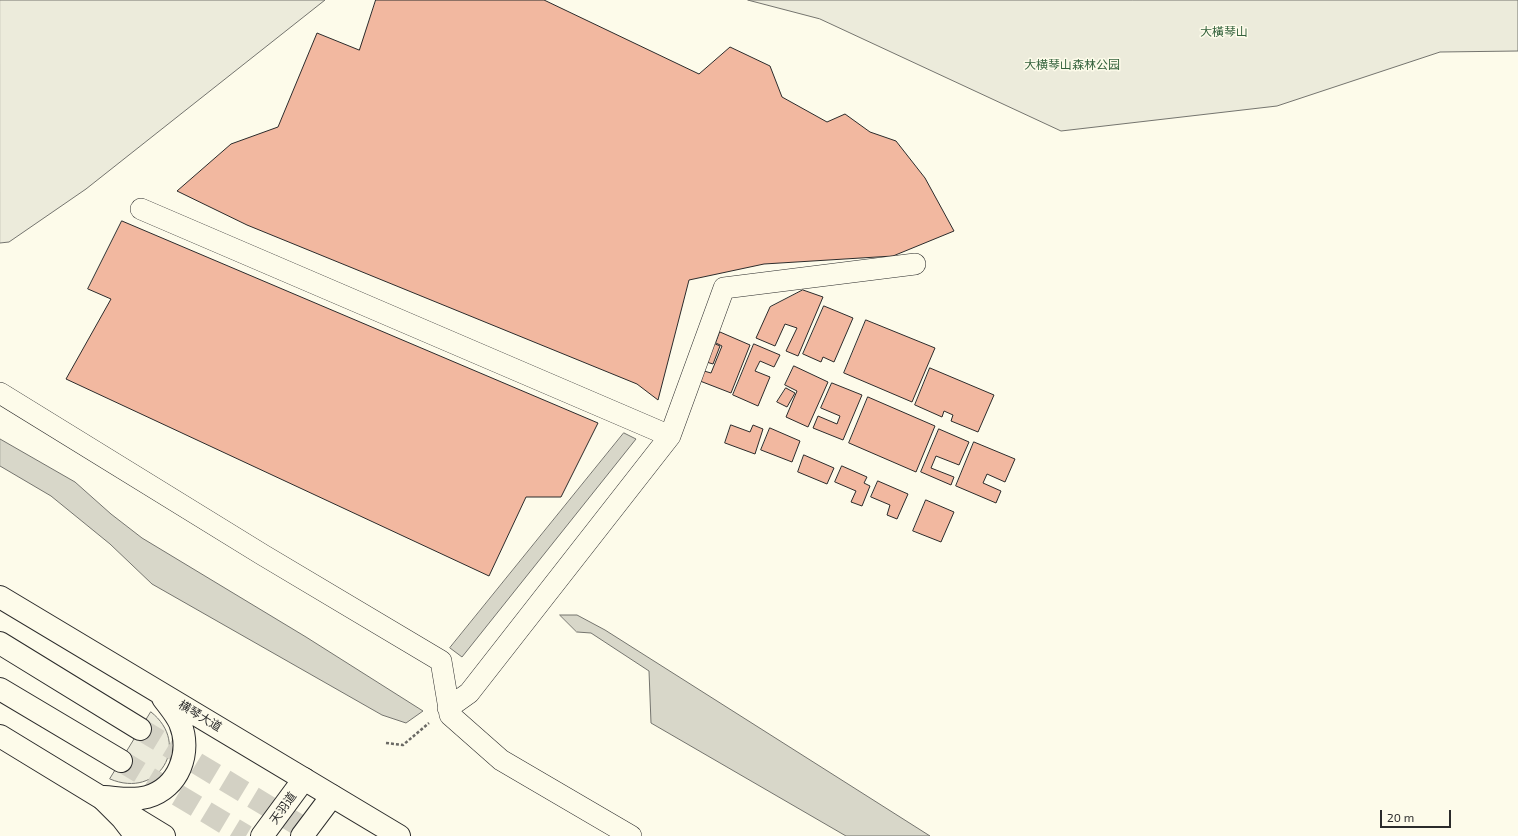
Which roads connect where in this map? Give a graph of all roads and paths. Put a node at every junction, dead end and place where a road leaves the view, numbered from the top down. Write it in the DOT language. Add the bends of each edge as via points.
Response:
graph roads {
  1 [pos="141,209"];
  2 [pos="915,264"];
  3 [pos="0,394"];
  4 [pos="670,436"];
  5 [pos="0,598"];
  6 [pos="0,643"];
  7 [pos="0,689"];
  8 [pos="158,692"];
  9 [pos="448,708"];
  10 [pos="140,729"];
  11 [pos="0,736"];
  12 [pos="386,743"];
  13 [pos="121,761"];
  14 [pos="304,779"];
  15 [pos="332,796"];
  16 [pos="101,798"];
  17 [pos="136,836"];
  18 [pos="164,836"];
  19 [pos="262,836"];
  20 [pos="302,836"];
  21 [pos="399,836"];
  22 [pos="631,836"];
  1 -- 4 [label="street"];
  2 -- 4 [label="street" via="724,288"];
  3 -- 9 [label="street" via="441,661"];
  4 -- 9 [label="street" via="468,693"];
  5 -- 8 [label="main road, 横琴大道"];
  6 -- 10 [label="main road"];
  7 -- 13 [label="main road"];
  8 -- 14 [label="main road, 横琴大道"];
  8 -- 16 [label="main road" via="179,721 184,736 185,751 181,766 173,780 162,790 148,797 132,800"];
  9 -- 12 [label="path" via="403,745"];
  9 -- 22 [label="street" via="450,715 501,760"];
  11 -- 16 [label="main road"];
  14 -- 15 [label="main road, 横琴大道"];
  14 -- 19 [label="main road, 天羽道"];
  15 -- 20 [label="main road"];
  15 -- 21 [label="main road, 横琴大道"];
  16 -- 17 [label="main road"];
  16 -- 18 [label="main road"];
}
